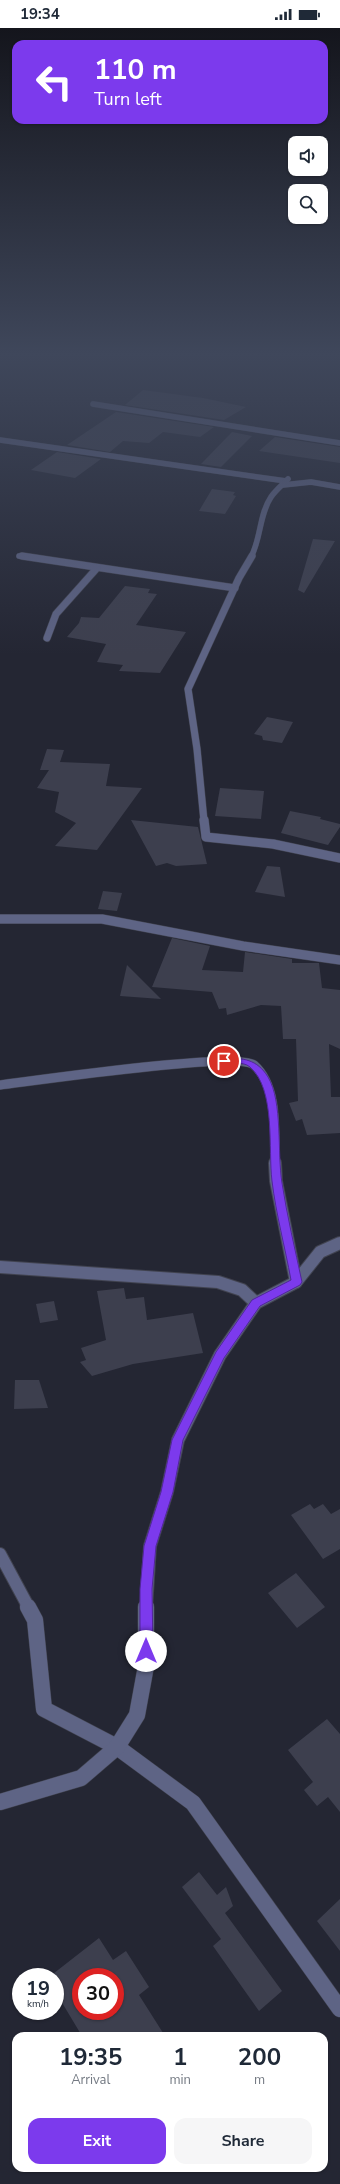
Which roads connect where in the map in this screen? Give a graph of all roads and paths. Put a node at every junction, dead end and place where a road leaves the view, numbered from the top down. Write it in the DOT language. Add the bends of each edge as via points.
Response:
graph roads {
  1 [pos="100,455"];
  2 [pos="286,482"];
  3 [pos="340,486"];
  4 [pos="19,556"];
  5 [pos="97,568"];
  6 [pos="235,588"];
  7 [pos="47,638"];
  8 [pos="340,858"];
  9 [pos="0,919"];
  10 [pos="340,960"];
  11 [pos="0,1085"];
  12 [pos="340,1243"];
  13 [pos="0,1267"];
  14 [pos="296,1282"];
  15 [pos="256,1303"];
  16 [pos="0,1554"];
  17 [pos="117,1747"];
  18 [pos="0,1802"];
  19 [pos="340,2009"];
  1 -- 2 [label="street"];
  2 -- 3 [label="street"];
  2 -- 6 [label="street" via="270,498 257,547"];
  4 -- 5 [label="street"];
  5 -- 6 [label="street"];
  5 -- 7 [label="street" via="56,614"];
  6 -- 8 [label="street" via="188,689 206,837 273,844"];
  9 -- 10 [label="street" via="102,919 243,946"];
  11 -- 14 [label="street" via="190,1063 243,1061 253,1064 265,1078 272,1104 276,1181"];
  12 -- 14 [label="street" via="320,1252"];
  13 -- 15 [label="street" via="218,1282 242,1290"];
  14 -- 15 [label="street"];
  15 -- 17 [label="street" via="220,1355 178,1440 167,1492 150,1546 146,1589 146,1666 136,1716"];
  16 -- 17 [label="street" via="35,1620 44,1709"];
  17 -- 18 [label="street" via="81,1778"];
  17 -- 19 [label="street" via="193,1803"];
}
